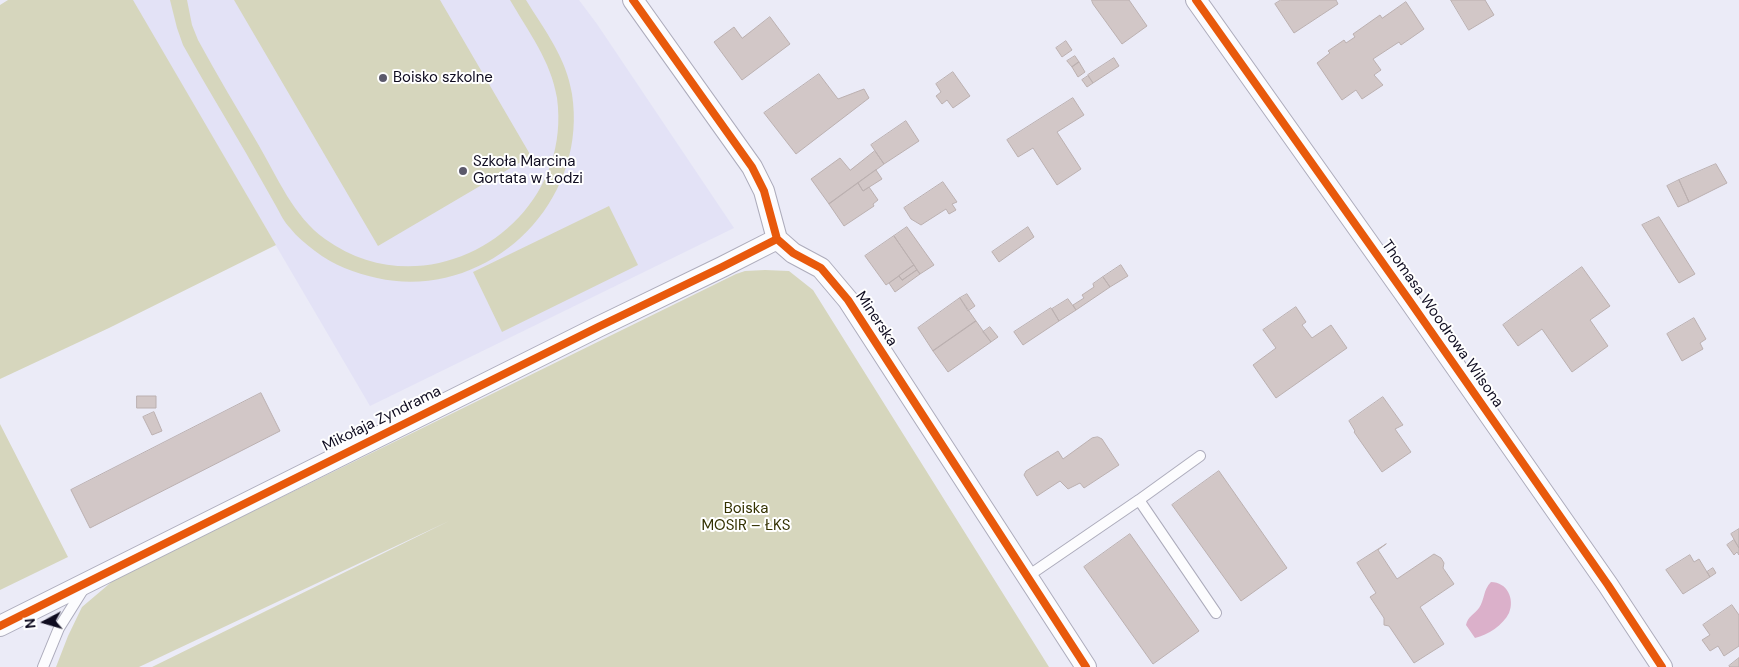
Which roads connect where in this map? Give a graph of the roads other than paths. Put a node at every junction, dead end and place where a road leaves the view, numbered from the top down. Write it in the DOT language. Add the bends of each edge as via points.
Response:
graph roads {
  1 [pos="633,0"];
  2 [pos="1196,0"];
  3 [pos="777,239"];
  4 [pos="1200,456"];
  5 [pos="1139,500"];
  6 [pos="1028,576"];
  7 [pos="89,581"];
  8 [pos="1216,613"];
  9 [pos="0,626"];
  10 [pos="43,667"];
  11 [pos="1086,667"];
  12 [pos="1662,667"];
  1 -- 3 [label="street" via="752,167 764,191"];
  2 -- 12 [label="street, Thomasa Woodrowa Wilsona" via="1409,300"];
  3 -- 6 [label="street, Minerska" via="793,253 820,268 848,300"];
  3 -- 7 [label="street, Mikołaja Zyndrama"];
  4 -- 5 [label="lane"];
  5 -- 6 [label="lane"];
  5 -- 8 [label="lane"];
  6 -- 11 [label="street, Minerska"];
  7 -- 9 [label="street, Mikołaja Zyndrama"];
  7 -- 10 [label="lane" via="59,628"];
}
